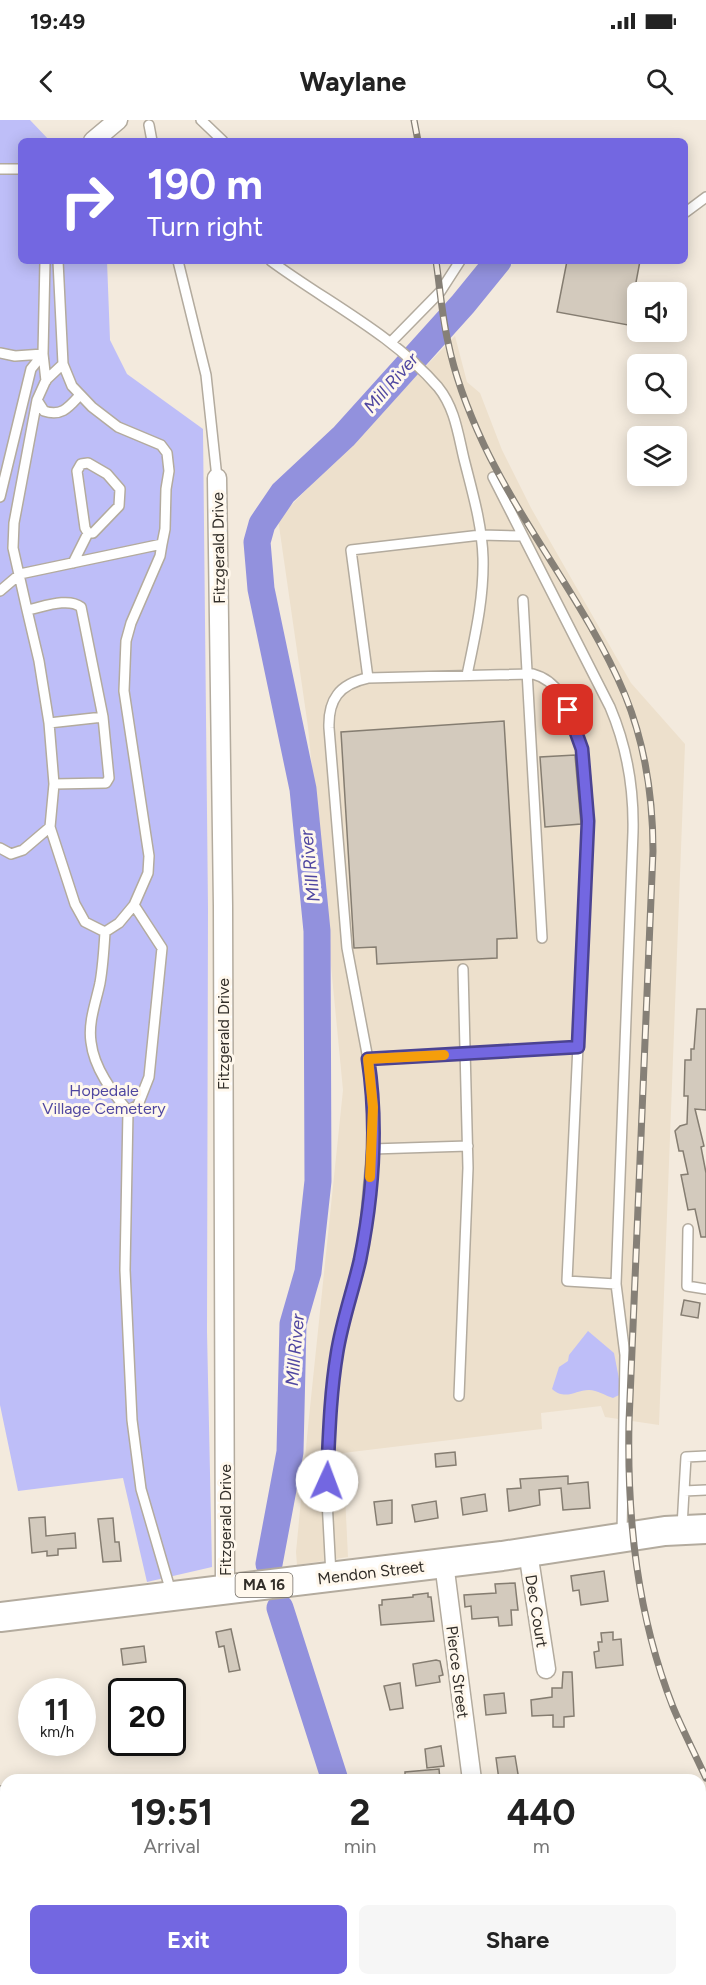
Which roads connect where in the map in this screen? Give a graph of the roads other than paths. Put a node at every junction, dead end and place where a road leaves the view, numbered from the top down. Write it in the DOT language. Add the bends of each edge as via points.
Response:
graph roads {
  1 [pos="118,120"];
  2 [pos="201,120"];
  3 [pos="148,125"];
  4 [pos="97,138"];
  5 [pos="151,138"];
  6 [pos="221,138"];
  7 [pos="0,169"];
  8 [pos="18,169"];
  9 [pos="706,197"];
  10 [pos="688,210"];
  11 [pos="45,264"];
  12 [pos="58,264"];
  13 [pos="179,264"];
  14 [pos="275,264"];
  15 [pos="458,264"];
  16 [pos="393,344"];
  17 [pos="0,353"];
  18 [pos="43,354"];
  19 [pos="63,364"];
  20 [pos="46,381"];
  21 [pos="80,395"];
  22 [pos="37,400"];
  23 [pos="493,477"];
  24 [pos="217,478"];
  25 [pos="0,497"];
  26 [pos="88,533"];
  27 [pos="481,535"];
  28 [pos="523,536"];
  29 [pos="162,544"];
  30 [pos="73,563"];
  31 [pos="20,574"];
  32 [pos="0,591"];
  33 [pos="523,600"];
  34 [pos="27,610"];
  35 [pos="528,673"];
  36 [pos="467,675"];
  37 [pos="368,678"];
  38 [pos="103,717"];
  39 [pos="49,723"];
  40 [pos="54,784"];
  41 [pos="50,827"];
  42 [pos="0,848"];
  43 [pos="134,905"];
  44 [pos="105,932"];
  45 [pos="543,938"];
  46 [pos="463,969"];
  47 [pos="578,1047"];
  48 [pos="466,1053"];
  49 [pos="368,1059"];
  50 [pos="128,1111"];
  51 [pos="468,1146"];
  52 [pos="372,1149"];
  53 [pos="688,1229"];
  54 [pos="616,1284"];
  55 [pos="706,1289"];
  56 [pos="459,1396"];
  57 [pos="706,1456"];
  58 [pos="706,1490"];
  59 [pos="684,1491"];
  60 [pos="694,1529"];
  61 [pos="622,1538"];
  62 [pos="528,1552"];
  63 [pos="444,1563"];
  64 [pos="331,1577"];
  65 [pos="225,1590"];
  66 [pos="173,1597"];
  67 [pos="0,1617"];
  68 [pos="546,1669"];
  69 [pos="471,1774"];
  1 -- 4 [label="street"];
  2 -- 6 [label="lane"];
  3 -- 5 [label="lane"];
  7 -- 8 [label="lane"];
  9 -- 10 [label="lane"];
  11 -- 18 [label="lane"];
  12 -- 19 [label="lane"];
  13 -- 24 [label="lane" via="206,375"];
  14 -- 16 [label="lane"];
  15 -- 16 [label="lane" via="440,292"];
  16 -- 27 [label="lane" via="443,393 454,414"];
  17 -- 18 [label="lane"];
  18 -- 20 [label="lane"];
  18 -- 25 [label="lane" via="31,369"];
  19 -- 20 [label="lane"];
  19 -- 21 [label="lane"];
  20 -- 22 [label="lane"];
  21 -- 22 [label="lane" via="62,412 52,414 44,411"];
  21 -- 29 [label="lane" via="118,427 161,445 167,453"];
  22 -- 31 [label="lane" via="14,523 13,548"];
  23 -- 28 [label="lane"];
  24 -- 65 [label="street, Fitzgerald Drive"];
  26 -- 26 [label="lane" via="93,533 119,506 120,489 107,474 81,464 76,471"];
  26 -- 30 [label="lane"];
  27 -- 28 [label="lane"];
  27 -- 36 [label="lane" via="482,594"];
  27 -- 37 [label="lane" via="351,550"];
  28 -- 54 [label="lane" via="617,725 632,794"];
  29 -- 30 [label="lane"];
  29 -- 43 [label="lane" via="126,641 124,691 149,856 148,873"];
  30 -- 31 [label="lane"];
  31 -- 32 [label="lane"];
  31 -- 34 [label="lane"];
  33 -- 35 [label="lane"];
  34 -- 38 [label="lane" via="67,602 81,607"];
  34 -- 39 [label="lane"];
  35 -- 36 [label="lane"];
  35 -- 45 [label="lane"];
  35 -- 47 [label="lane" via="544,678 559,693 577,730 584,759 588,831"];
  36 -- 37 [label="lane"];
  37 -- 49 [label="lane" via="352,682 338,692 328,716 347,948"];
  38 -- 39 [label="lane"];
  38 -- 40 [label="lane" via="109,778 106,783"];
  39 -- 40 [label="lane"];
  40 -- 41 [label="lane"];
  41 -- 42 [label="lane" via="23,850 11,854"];
  41 -- 44 [label="lane" via="75,904 85,922"];
  43 -- 44 [label="lane"];
  43 -- 50 [label="lane" via="162,948 149,1077 138,1105"];
  44 -- 50 [label="lane" via="91,1042 100,1071"];
  46 -- 48 [label="lane"];
  47 -- 48 [label="lane"];
  47 -- 54 [label="lane" via="567,1281"];
  48 -- 49 [label="lane"];
  48 -- 51 [label="lane"];
  49 -- 52 [label="lane"];
  50 -- 66 [label="lane" via="125,1270 132,1420 141,1490"];
  51 -- 52 [label="lane"];
  51 -- 56 [label="lane"];
  52 -- 64 [label="lane" via="363,1244 340,1335 331,1398 327,1500"];
  53 -- 55 [label="lane" via="687,1286"];
  54 -- 61 [label="lane" via="625,1354"];
  57 -- 59 [label="lane" via="686,1457"];
  58 -- 59 [label="lane"];
  59 -- 60 [label="lane"];
  60 -- 61 [label="main road, Mendon Street / MA 16"];
  61 -- 62 [label="main road, Mendon Street / MA 16"];
  62 -- 63 [label="main road, Mendon Street / MA 16"];
  62 -- 68 [label="street, Dec Court"];
  63 -- 64 [label="main road, Mendon Street / MA 16"];
  63 -- 69 [label="street, Pierce Street"];
  64 -- 65 [label="main road, Mendon Street / MA 16"];
  65 -- 66 [label="main road, Mendon Street / MA 16"];
  66 -- 67 [label="main road, Mendon Street / MA 16"];
}
